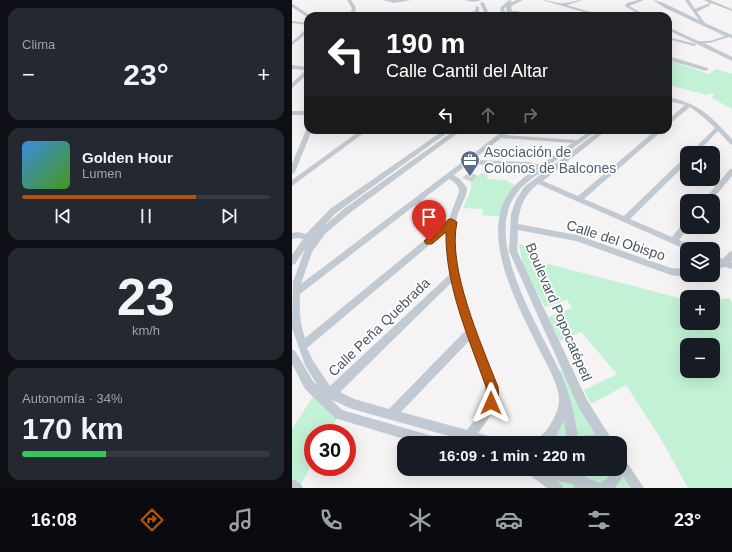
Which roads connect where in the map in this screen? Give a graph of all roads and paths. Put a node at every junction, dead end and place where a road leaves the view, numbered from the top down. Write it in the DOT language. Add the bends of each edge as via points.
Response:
graph roads {
  1 [pos="349,0"];
  2 [pos="385,0"];
  3 [pos="409,0"];
  4 [pos="467,0"];
  5 [pos="513,0"];
  6 [pos="521,0"];
  7 [pos="581,0"];
  8 [pos="642,0"];
  9 [pos="655,0"];
  10 [pos="687,0"];
  11 [pos="393,1"];
  12 [pos="542,1"];
  13 [pos="481,2"];
  14 [pos="710,2"];
  15 [pos="562,5"];
  16 [pos="294,6"];
  17 [pos="477,7"];
  18 [pos="732,7"];
  19 [pos="292,11"];
  20 [pos="695,11"];
  21 [pos="353,12"];
  22 [pos="476,12"];
  23 [pos="486,12"];
  24 [pos="503,12"];
  25 [pos="510,12"];
  26 [pos="579,12"];
  27 [pos="587,12"];
  28 [pos="638,12"];
  29 [pos="304,13"];
  30 [pos="293,23"];
  31 [pos="304,24"];
  32 [pos="704,24"];
  33 [pos="672,30"];
  34 [pos="304,34"];
  35 [pos="672,35"];
  36 [pos="731,36"];
  37 [pos="672,39"];
  38 [pos="698,42"];
  39 [pos="292,44"];
  40 [pos="714,48"];
  41 [pos="672,59"];
  42 [pos="732,59"];
  43 [pos="292,67"];
  44 [pos="304,69"];
  45 [pos="706,69"];
  46 [pos="304,74"];
  47 [pos="292,86"];
  48 [pos="672,100"];
  49 [pos="689,105"];
  50 [pos="304,113"];
  51 [pos="292,114"];
  52 [pos="672,120"];
  53 [pos="718,128"];
  54 [pos="307,134"];
  55 [pos="360,134"];
  56 [pos="442,134"];
  57 [pos="453,134"];
  58 [pos="502,134"];
  59 [pos="590,134"];
  60 [pos="598,134"];
  61 [pos="655,134"];
  62 [pos="499,136"];
  63 [pos="579,142"];
  64 [pos="732,143"];
  65 [pos="700,146"];
  66 [pos="464,162"];
  67 [pos="680,166"];
  68 [pos="732,171"];
  69 [pos="292,172"];
  70 [pos="542,172"];
  71 [pos="448,176"];
  72 [pos="538,181"];
  73 [pos="292,184"];
  74 [pos="524,186"];
  75 [pos="713,194"];
  76 [pos="579,199"];
  77 [pos="625,219"];
  78 [pos="452,222"];
  79 [pos="514,226"];
  80 [pos="680,232"];
  81 [pos="292,236"];
  82 [pos="308,238"];
  83 [pos="673,241"];
  84 [pos="680,244"];
  85 [pos="732,254"];
  86 [pos="292,262"];
  87 [pos="729,265"];
  88 [pos="680,272"];
  89 [pos="454,275"];
  90 [pos="293,295"];
  91 [pos="472,331"];
  92 [pos="302,346"];
  93 [pos="292,354"];
  94 [pos="328,396"];
  95 [pos="565,399"];
  96 [pos="390,415"];
  97 [pos="413,436"];
  98 [pos="457,436"];
  99 [pos="469,436"];
  100 [pos="548,436"];
  101 [pos="572,436"];
  102 [pos="603,436"];
  103 [pos="627,472"];
  104 [pos="539,476"];
  105 [pos="562,476"];
  106 [pos="616,476"];
  107 [pos="578,479"];
  108 [pos="292,485"];
  109 [pos="297,488"];
  110 [pos="558,488"];
  111 [pos="596,488"];
  112 [pos="603,488"];
  113 [pos="638,488"];
  1 -- 21 [label="street" via="354,8"];
  2 -- 11 [label="street"];
  3 -- 11 [label="street"];
  4 -- 13 [label="street"];
  5 -- 24 [label="street" via="506,3 502,8"];
  6 -- 25 [label="street" via="509,6"];
  7 -- 15 [label="street"];
  8 -- 28 [label="street" via="627,6"];
  9 -- 32 [label="street"];
  10 -- 20 [label="street"];
  12 -- 15 [label="street"];
  12 -- 26 [label="street"];
  13 -- 23 [label="street"];
  14 -- 18 [label="street"];
  14 -- 18 [label="street"];
  14 -- 20 [label="street"];
  15 -- 27 [label="street"];
  16 -- 19 [label="street"];
  16 -- 29 [label="street"];
  17 -- 22 [label="street"];
  20 -- 32 [label="street"];
  30 -- 31 [label="street"];
  32 -- 36 [label="street"];
  33 -- 38 [label="street"];
  34 -- 39 [label="street"];
  35 -- 38 [label="street"];
  36 -- 38 [label="street" via="710,42"];
  37 -- 40 [label="street"];
  38 -- 40 [label="street"];
  40 -- 42 [label="street"];
  41 -- 45 [label="street"];
  43 -- 44 [label="street"];
  46 -- 47 [label="street"];
  48 -- 49 [label="street"];
  49 -- 52 [label="street"];
  49 -- 53 [label="street" via="706,114"];
  50 -- 51 [label="street"];
  53 -- 64 [label="street"];
  53 -- 65 [label="street"];
  54 -- 69 [label="street"];
  55 -- 73 [label="street"];
  56 -- 82 [label="street" via="333,211"];
  57 -- 90 [label="street" via="348,210 322,232 308,251"];
  58 -- 62 [label="street"];
  59 -- 63 [label="street, Boulevard Popocatépetl"];
  60 -- 70 [label="street, Boulevard Popocatépetl"];
  61 -- 76 [label="street"];
  62 -- 63 [label="street"];
  62 -- 66 [label="street"];
  63 -- 70 [label="street, Boulevard Popocatépetl"];
  66 -- 70 [label="street" via="529,164 538,167"];
  66 -- 71 [label="street"];
  67 -- 77 [label="street"];
  68 -- 75 [label="street"];
  70 -- 72 [label="street, Boulevard Popocatépetl"];
  70 -- 74 [label="street, Boulevard Popocatépetl"];
  71 -- 78 [label="street" via="463,188"];
  71 -- 90 [label="street"];
  72 -- 74 [label="street, Boulevard Popocatépetl"];
  72 -- 76 [label="street"];
  74 -- 79 [label="street, Boulevard Popocatépetl"];
  74 -- 95 [label="street, Boulevard Popocatépetl" via="511,195 504,213 501,233 508,272 558,377"];
  76 -- 77 [label="street"];
  77 -- 83 [label="street"];
  78 -- 89 [label="street" via="450,240"];
  78 -- 92 [label="street"];
  79 -- 88 [label="street, Calle del Obispo" via="577,238"];
  79 -- 102 [label="street, Boulevard Popocatépetl" via="513,251 583,404"];
  80 -- 83 [label="street"];
  81 -- 82 [label="street"];
  82 -- 86 [label="street"];
  83 -- 84 [label="street"];
  85 -- 87 [label="street"];
  89 -- 91 [label="street"];
  89 -- 94 [label="street, Calle Peña Quebrada"];
  90 -- 92 [label="street"];
  91 -- 96 [label="street"];
  91 -- 99 [label="street" via="493,395 491,403"];
  92 -- 94 [label="street" via="308,362"];
  93 -- 94 [label="street" via="309,385"];
  94 -- 96 [label="street"];
  94 -- 97 [label="street" via="339,414"];
  95 -- 100 [label="street" via="557,424"];
  95 -- 101 [label="street, Boulevard Popocatépetl"];
  96 -- 98 [label="street"];
  103 -- 113 [label="street"];
  104 -- 110 [label="street"];
  105 -- 107 [label="street"];
  106 -- 112 [label="street" via="614,481"];
  107 -- 111 [label="street"];
  108 -- 109 [label="street"];
}
